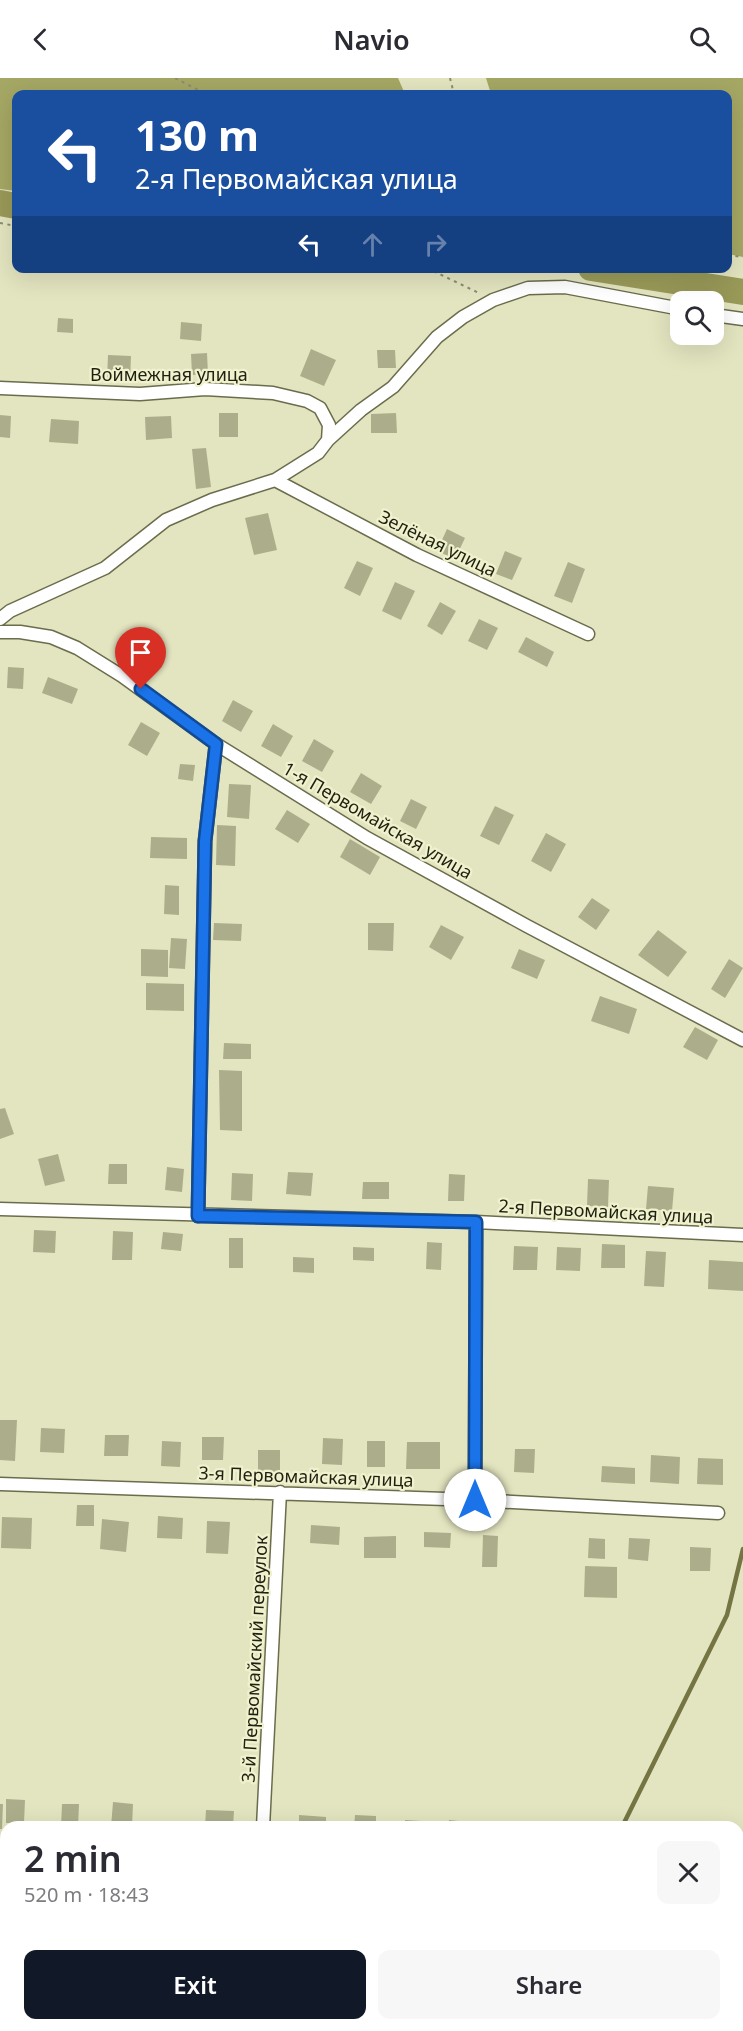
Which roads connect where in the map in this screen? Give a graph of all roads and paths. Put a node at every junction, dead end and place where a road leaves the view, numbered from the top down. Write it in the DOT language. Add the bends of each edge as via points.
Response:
graph roads {
  1 [pos="175,78"];
  2 [pos="198,90"];
  3 [pos="437,273"];
  4 [pos="493,300"];
  5 [pos="670,307"];
  6 [pos="724,316"];
  7 [pos="743,319"];
  8 [pos="0,388"];
  9 [pos="328,440"];
  10 [pos="275,480"];
  11 [pos="0,619"];
  12 [pos="0,632"];
  13 [pos="588,634"];
  14 [pos="216,744"];
  15 [pos="743,1040"];
  16 [pos="0,1209"];
  17 [pos="198,1216"];
  18 [pos="476,1222"];
  19 [pos="743,1235"];
  20 [pos="0,1484"];
  21 [pos="280,1492"];
  22 [pos="475,1500"];
  23 [pos="718,1513"];
  24 [pos="263,1821"];
  1 -- 2 [label="path"];
  3 -- 4 [label="path"];
  4 -- 5 [label="street" via="528,288 565,287"];
  4 -- 9 [label="street" via="437,337 393,387"];
  6 -- 7 [label="street"];
  8 -- 9 [label="street, Воймежная улица" via="140,394 205,389 273,393 320,408 329,425"];
  9 -- 10 [label="street" via="318,453"];
  10 -- 11 [label="street" via="166,520 105,568"];
  10 -- 13 [label="street, Зелёная улица" via="417,555"];
  12 -- 14 [label="street, 1-я Первомайская улица" via="51,637 77,648"];
  14 -- 15 [label="street, 1-я Первомайская улица" via="367,838"];
  14 -- 17 [label="street" via="205,841"];
  16 -- 17 [label="street, 2-я Первомайская улица"];
  17 -- 18 [label="street, 2-я Первомайская улица"];
  18 -- 19 [label="street, 2-я Первомайская улица"];
  18 -- 22 [label="street"];
  20 -- 21 [label="street, 3-я Первомайская улица"];
  21 -- 22 [label="street, 3-я Первомайская улица"];
  21 -- 24 [label="street, 3-й Первомайский переулок"];
  22 -- 23 [label="street, 3-я Первомайская улица"];
}
